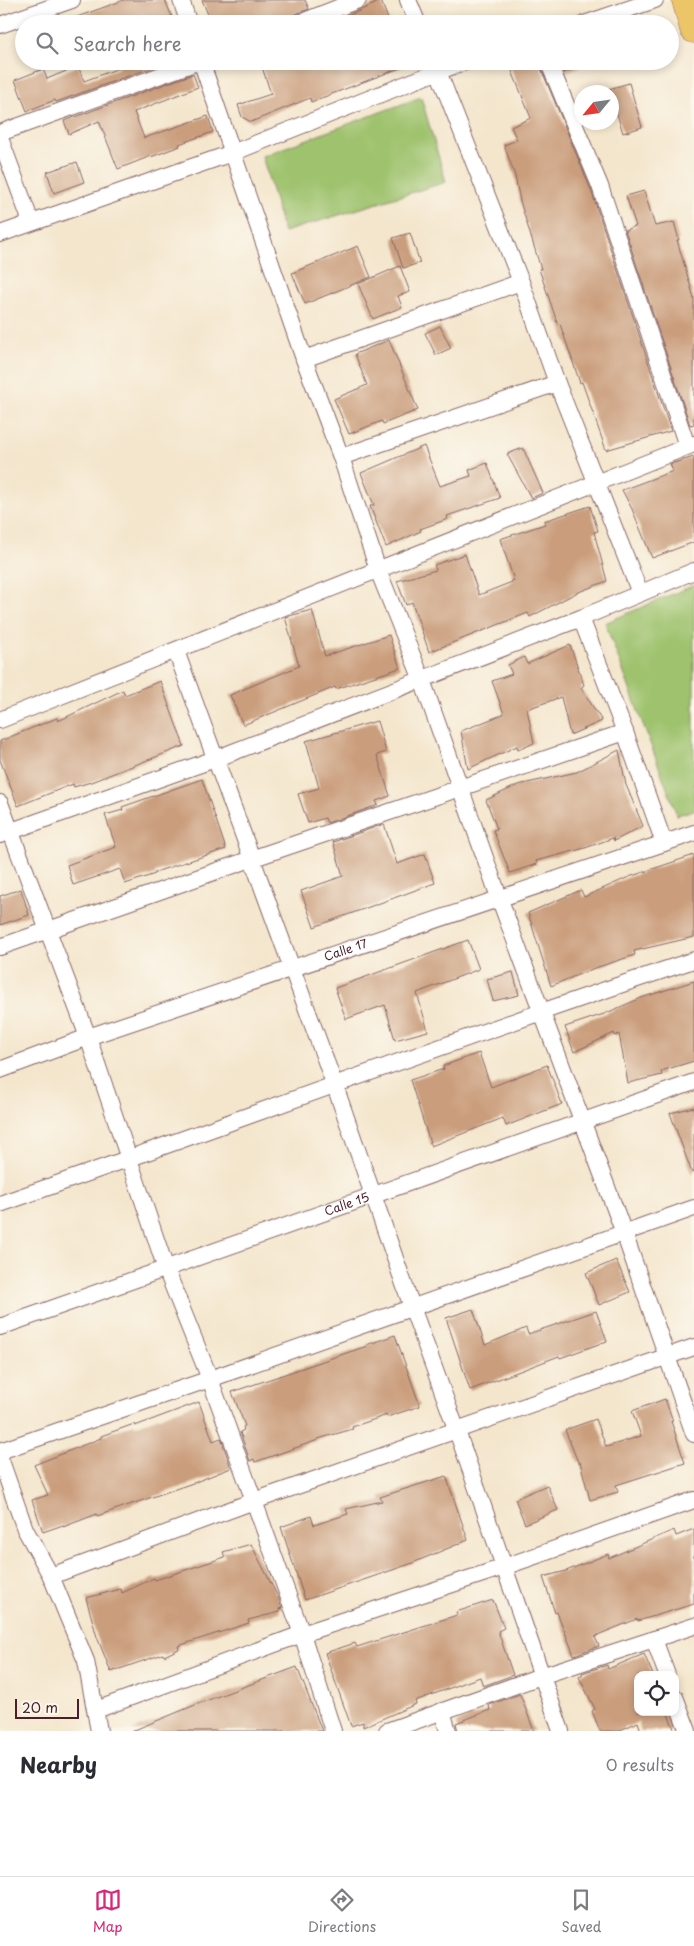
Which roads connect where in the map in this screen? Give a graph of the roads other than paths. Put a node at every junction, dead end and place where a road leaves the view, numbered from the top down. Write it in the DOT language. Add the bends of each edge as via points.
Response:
graph roads {
  1 [pos="72,0"];
  2 [pos="181,0"];
  3 [pos="358,0"];
  4 [pos="408,0"];
  5 [pos="655,0"];
  6 [pos="686,0"];
  7 [pos="30,15"];
  8 [pos="186,15"];
  9 [pos="320,15"];
  10 [pos="414,15"];
  11 [pos="611,15"];
  12 [pos="15,21"];
  13 [pos="0,26"];
  14 [pos="694,29"];
  15 [pos="175,70"];
  16 [pos="203,70"];
  17 [pos="428,70"];
  18 [pos="439,70"];
  19 [pos="552,70"];
  20 [pos="0,132"];
  21 [pos="0,138"];
  22 [pos="232,153"];
  23 [pos="31,222"];
  24 [pos="0,234"];
  25 [pos="521,282"];
  26 [pos="304,359"];
  27 [pos="557,383"];
  28 [pos="691,445"];
  29 [pos="341,457"];
  30 [pos="598,482"];
  31 [pos="378,570"];
  32 [pos="694,571"];
  33 [pos="640,593"];
  34 [pos="581,618"];
  35 [pos="176,650"];
  36 [pos="422,680"];
  37 [pos="0,720"];
  38 [pos="625,732"];
  39 [pos="215,759"];
  40 [pos="462,789"];
  41 [pos="0,803"];
  42 [pos="6,833"];
  43 [pos="694,833"];
  44 [pos="664,843"];
  45 [pos="251,859"];
  46 [pos="500,900"];
  47 [pos="48,931"];
  48 [pos="0,948"];
  49 [pos="694,960"];
  50 [pos="293,968"];
  51 [pos="542,1010"];
  52 [pos="88,1037"];
  53 [pos="0,1070"];
  54 [pos="694,1082"];
  55 [pos="335,1086"];
  56 [pos="584,1122"];
  57 [pos="129,1159"];
  58 [pos="374,1194"];
  59 [pos="0,1204"];
  60 [pos="694,1208"];
  61 [pos="624,1233"];
  62 [pos="166,1269"];
  63 [pos="412,1307"];
  64 [pos="0,1327"];
  65 [pos="694,1347"];
  66 [pos="666,1357"];
  67 [pos="210,1379"];
  68 [pos="457,1431"];
  69 [pos="694,1434"];
  70 [pos="0,1451"];
  71 [pos="0,1458"];
  72 [pos="694,1500"];
  73 [pos="254,1501"];
  74 [pos="504,1567"];
  75 [pos="50,1576"];
  76 [pos="694,1626"];
  77 [pos="302,1634"];
  78 [pos="654,1639"];
  79 [pos="666,1671"];
  80 [pos="541,1676"];
  81 [pos="679,1707"];
  82 [pos="96,1710"];
  83 [pos="442,1711"];
  84 [pos="99,1731"];
  85 [pos="333,1731"];
  86 [pos="386,1731"];
  87 [pos="448,1731"];
  88 [pos="561,1731"];
  89 [pos="688,1731"];
  1 -- 7 [label="street"];
  2 -- 8 [label="street"];
  3 -- 9 [label="street"];
  4 -- 10 [label="street"];
  5 -- 11 [label="street"];
  6 -- 14 [label="highway"];
  12 -- 13 [label="street"];
  15 -- 20 [label="street"];
  16 -- 22 [label="street"];
  17 -- 22 [label="street"];
  18 -- 25 [label="street"];
  19 -- 28 [label="street" via="600,186"];
  21 -- 23 [label="street"];
  22 -- 23 [label="street"];
  22 -- 26 [label="street"];
  23 -- 24 [label="street"];
  25 -- 26 [label="street"];
  25 -- 27 [label="street"];
  26 -- 29 [label="street"];
  27 -- 29 [label="street"];
  27 -- 30 [label="street"];
  28 -- 30 [label="street"];
  29 -- 31 [label="street"];
  30 -- 31 [label="street"];
  30 -- 33 [label="street"];
  31 -- 35 [label="street"];
  31 -- 36 [label="street"];
  32 -- 33 [label="street"];
  33 -- 34 [label="street"];
  34 -- 36 [label="street"];
  34 -- 38 [label="street"];
  35 -- 37 [label="street"];
  35 -- 39 [label="street"];
  36 -- 39 [label="street"];
  36 -- 40 [label="street"];
  38 -- 40 [label="street"];
  38 -- 44 [label="street"];
  39 -- 42 [label="street"];
  39 -- 45 [label="street"];
  40 -- 45 [label="street"];
  40 -- 46 [label="street"];
  41 -- 42 [label="street"];
  42 -- 47 [label="street"];
  43 -- 44 [label="street, Calle 17"];
  44 -- 46 [label="street, Calle 17"];
  45 -- 47 [label="street"];
  45 -- 50 [label="street"];
  46 -- 50 [label="street, Calle 17"];
  46 -- 51 [label="street"];
  47 -- 48 [label="street"];
  47 -- 52 [label="street"];
  49 -- 51 [label="street"];
  50 -- 52 [label="street, Calle 17"];
  50 -- 55 [label="street"];
  51 -- 55 [label="street"];
  51 -- 56 [label="street"];
  52 -- 53 [label="street, Calle 17"];
  52 -- 57 [label="street"];
  54 -- 56 [label="street, Calle 15"];
  55 -- 57 [label="street"];
  55 -- 58 [label="street"];
  56 -- 58 [label="street, Calle 15"];
  56 -- 61 [label="street"];
  57 -- 59 [label="street"];
  57 -- 62 [label="street"];
  58 -- 62 [label="street, Calle 15"];
  58 -- 63 [label="street"];
  60 -- 61 [label="street"];
  61 -- 63 [label="street"];
  61 -- 66 [label="street"];
  62 -- 64 [label="street, Calle 15"];
  62 -- 67 [label="street"];
  63 -- 67 [label="street"];
  63 -- 68 [label="street"];
  65 -- 66 [label="street"];
  66 -- 68 [label="street"];
  66 -- 69 [label="street"];
  67 -- 70 [label="street"];
  67 -- 73 [label="street"];
  68 -- 73 [label="street"];
  68 -- 74 [label="street"];
  71 -- 75 [label="street" via="25,1529"];
  72 -- 74 [label="street"];
  73 -- 75 [label="street"];
  73 -- 77 [label="street"];
  74 -- 77 [label="street"];
  74 -- 80 [label="street"];
  75 -- 82 [label="street" via="86,1661"];
  76 -- 78 [label="street"];
  77 -- 82 [label="street"];
  77 -- 85 [label="street"];
  78 -- 79 [label="street"];
  78 -- 80 [label="street"];
  80 -- 83 [label="street"];
  80 -- 88 [label="street"];
  81 -- 89 [label="street"];
  82 -- 84 [label="street"];
  83 -- 86 [label="street"];
  83 -- 87 [label="street"];
}
